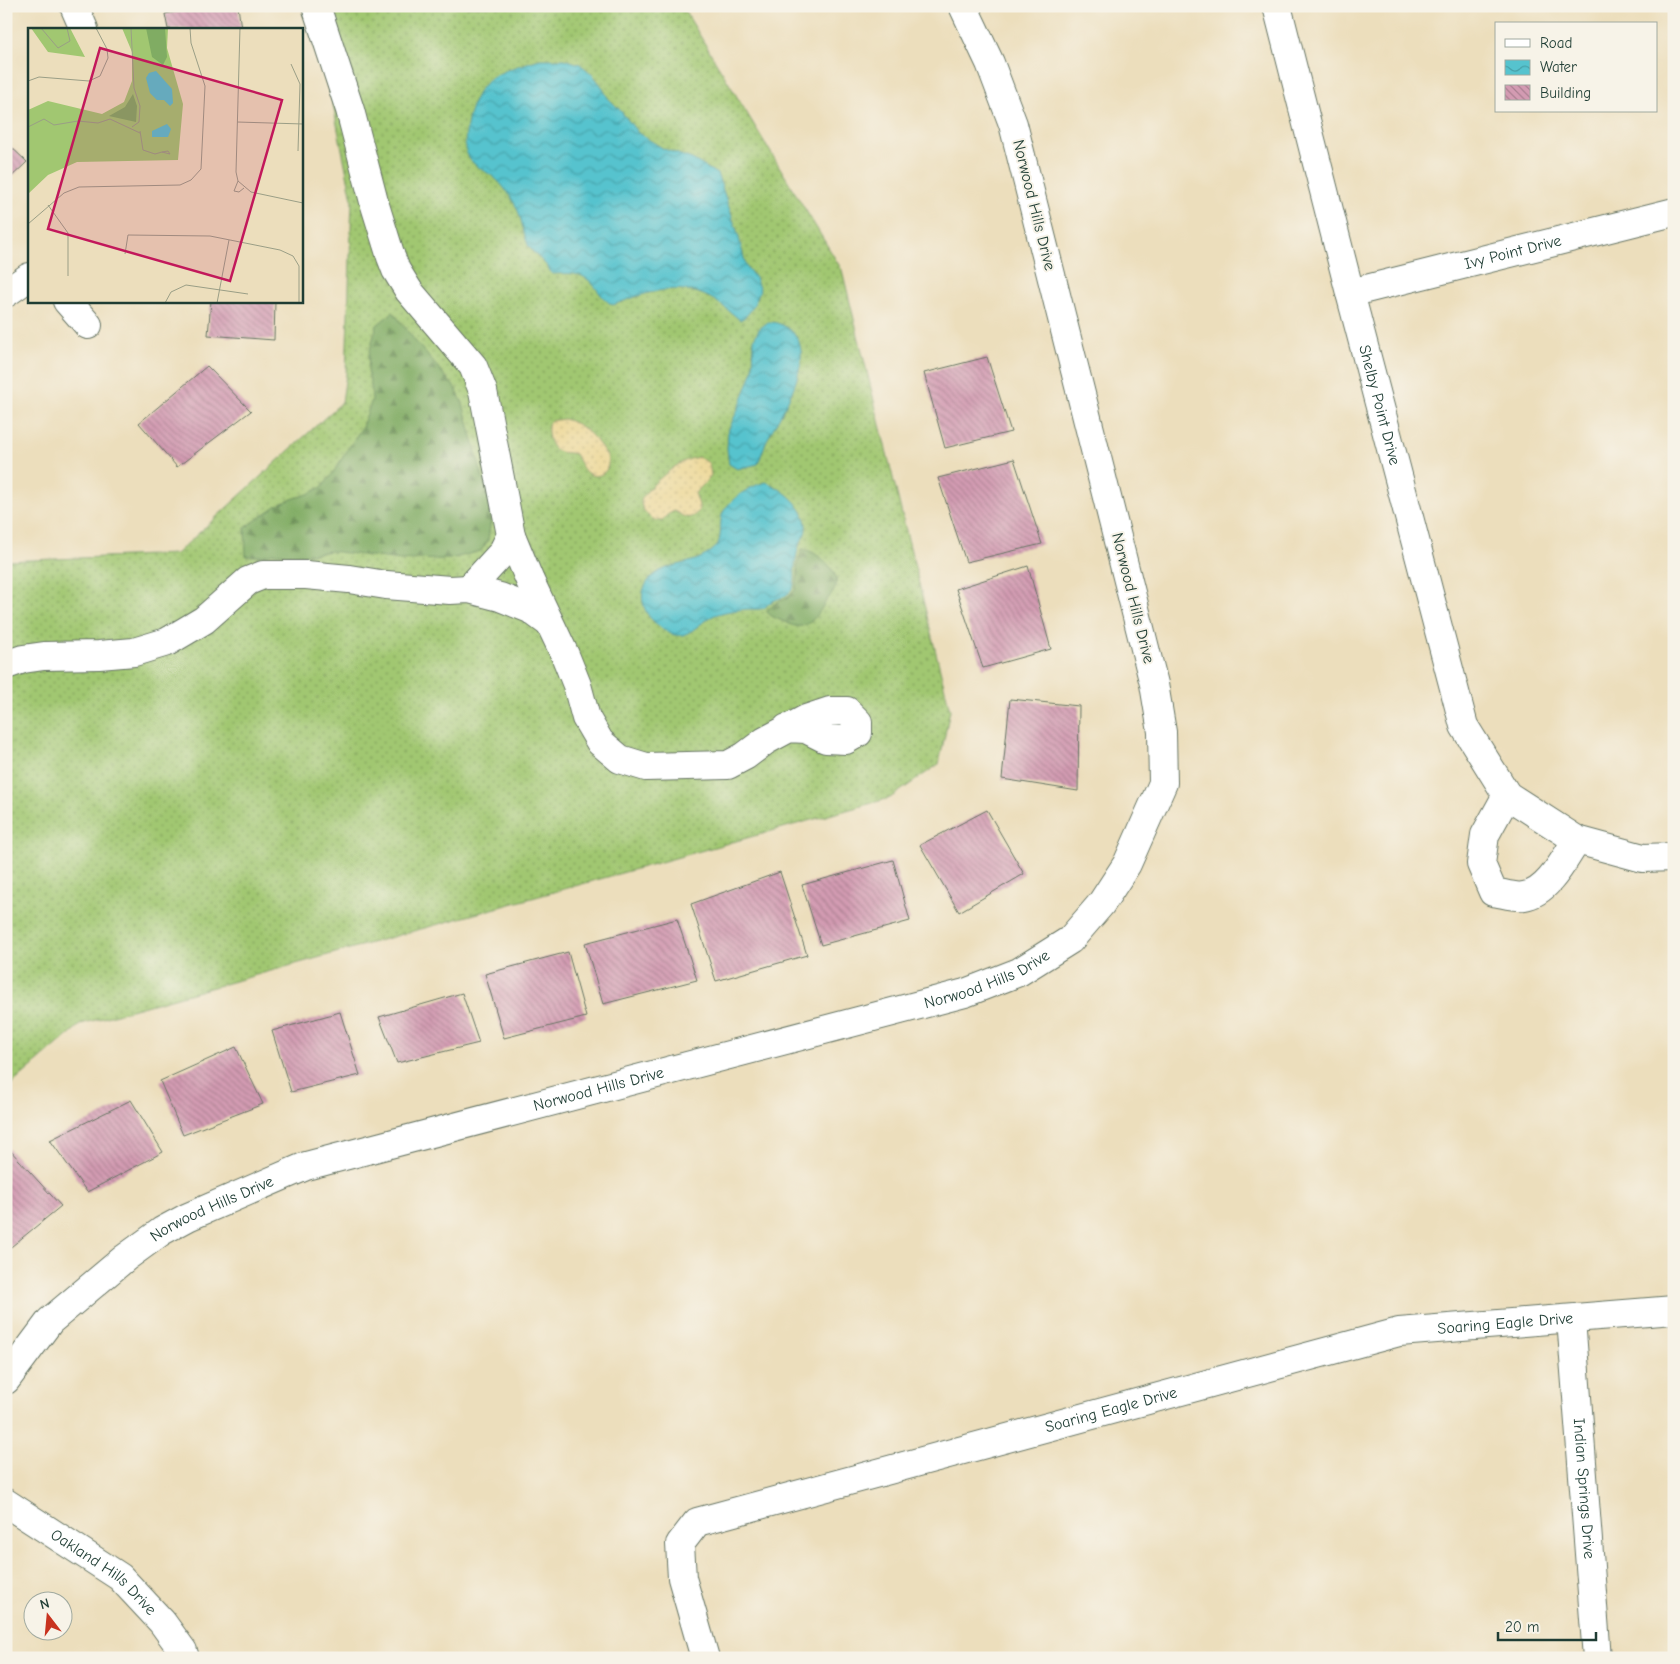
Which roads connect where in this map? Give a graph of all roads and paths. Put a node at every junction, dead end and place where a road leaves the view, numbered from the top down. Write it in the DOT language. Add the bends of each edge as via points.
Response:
graph roads {
  1 [pos="74,6"];
  2 [pos="316,6"];
  3 [pos="962,6"];
  4 [pos="1277,6"];
  5 [pos="84,28"];
  6 [pos="1674,212"];
  7 [pos="28,277"];
  8 [pos="1350,292"];
  9 [pos="6,293"];
  10 [pos="68,302"];
  11 [pos="88,325"];
  12 [pos="511,535"];
  13 [pos="469,589"];
  14 [pos="549,623"];
  15 [pos="6,665"];
  16 [pos="787,728"];
  17 [pos="1507,795"];
  18 [pos="1577,840"];
  19 [pos="1674,857"];
  20 [pos="1674,1310"];
  21 [pos="1571,1319"];
  22 [pos="6,1380"];
  23 [pos="6,1502"];
  24 [pos="186,1658"];
  25 [pos="705,1658"];
  26 [pos="1597,1658"];
  1 -- 5 [label="street"];
  2 -- 12 [label="street" via="396,270 473,366 483,391"];
  3 -- 22 [label="street, Norwood Hills Drive" via="990,63 1013,124 1154,684 1162,732 1163,783 1127,864 1101,904 1070,940 1019,972 965,993 306,1166 206,1209 162,1231 50,1321"];
  4 -- 8 [label="street, Shelby Point Drive"];
  6 -- 8 [label="street, Ivy Point Drive"];
  7 -- 9 [label="street"];
  8 -- 17 [label="street, Shelby Point Drive" via="1464,726"];
  10 -- 11 [label="street"];
  12 -- 13 [label="street" via="502,553"];
  12 -- 14 [label="street"];
  13 -- 14 [label="street" via="530,609"];
  13 -- 15 [label="street" via="386,585 306,575 263,575 248,581 204,620 167,642 134,652 44,656"];
  14 -- 16 [label="street" via="577,686 586,718 600,742 620,759 646,767 728,765"];
  17 -- 18 [label="street, Shelby Point Drive"];
  17 -- 18 [label="street" via="1485,835 1481,864 1493,892 1524,896 1539,890"];
  18 -- 19 [label="street, Shelby Point Drive" via="1643,858"];
  20 -- 21 [label="street, Soaring Eagle Drive"];
  21 -- 25 [label="street, Soaring Eagle Drive" via="1399,1332 697,1522 680,1544 682,1578"];
  21 -- 26 [label="street, Indian Springs Drive"];
  23 -- 24 [label="street, Oakland Hills Drive" via="120,1577 162,1622"];
}
